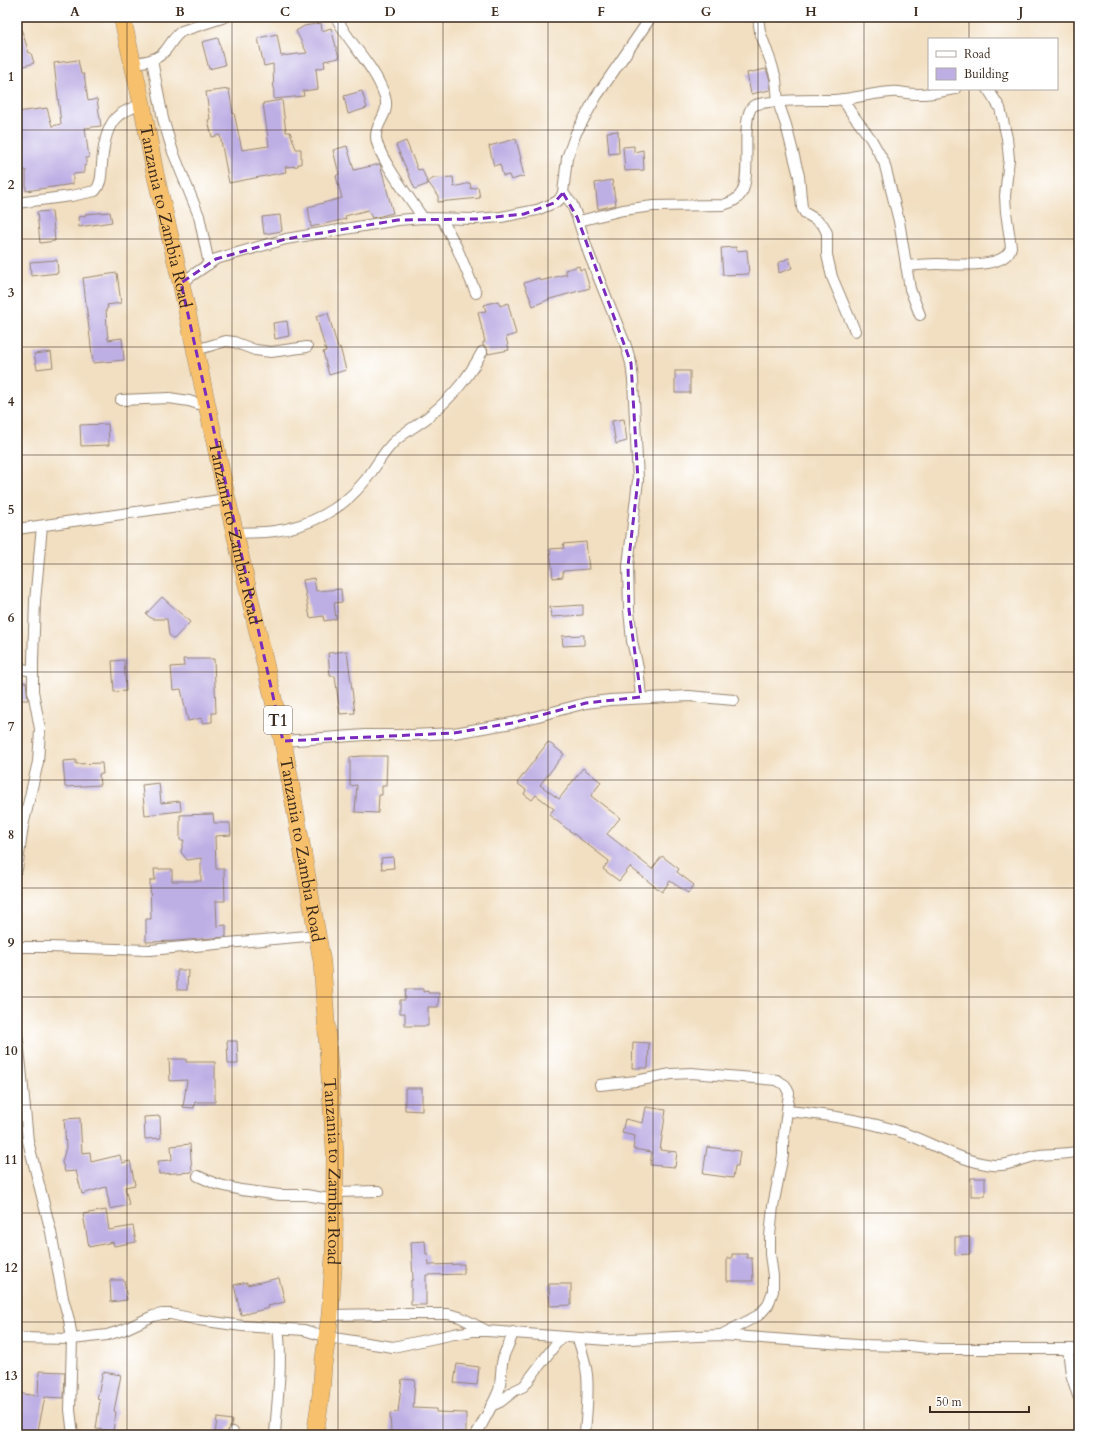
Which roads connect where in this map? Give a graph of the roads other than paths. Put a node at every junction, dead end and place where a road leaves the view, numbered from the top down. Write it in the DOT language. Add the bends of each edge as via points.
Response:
graph roads {
  1 [pos="122,17"];
  2 [pos="225,17"];
  3 [pos="336,17"];
  4 [pos="651,17"];
  5 [pos="758,17"];
  6 [pos="152,60"];
  7 [pos="133,63"];
  8 [pos="947,90"];
  9 [pos="989,90"];
  10 [pos="843,99"];
  11 [pos="778,102"];
  12 [pos="142,104"];
  13 [pos="564,193"];
  14 [pos="17,203"];
  15 [pos="423,218"];
  16 [pos="442,219"];
  17 [pos="578,221"];
  18 [pos="209,264"];
  19 [pos="906,266"];
  20 [pos="181,283"];
  21 [pos="476,292"];
  22 [pos="920,315"];
  23 [pos="856,331"];
  24 [pos="307,347"];
  25 [pos="196,350"];
  26 [pos="482,352"];
  27 [pos="121,400"];
  28 [pos="208,408"];
  29 [pos="228,498"];
  30 [pos="42,526"];
  31 [pos="17,529"];
  32 [pos="235,532"];
  33 [pos="17,668"];
  34 [pos="33,671"];
  35 [pos="641,697"];
  36 [pos="734,700"];
  37 [pos="283,741"];
  38 [pos="17,869"];
  39 [pos="318,935"];
  40 [pos="17,947"];
  41 [pos="17,1034"];
  42 [pos="600,1085"];
  43 [pos="788,1111"];
  44 [pos="1079,1151"];
  45 [pos="198,1176"];
  46 [pos="379,1191"];
  47 [pos="335,1196"];
  48 [pos="330,1315"];
  49 [pos="278,1328"];
  50 [pos="487,1331"];
  51 [pos="513,1332"];
  52 [pos="721,1335"];
  53 [pos="327,1337"];
  54 [pos="562,1337"];
  55 [pos="17,1338"];
  56 [pos="72,1339"];
  57 [pos="578,1339"];
  58 [pos="1068,1349"];
  59 [pos="1079,1349"];
  60 [pos="1078,1396"];
  61 [pos="491,1406"];
  62 [pos="73,1435"];
  63 [pos="275,1435"];
  64 [pos="315,1435"];
  65 [pos="476,1435"];
  66 [pos="585,1435"];
  1 -- 7 [label="highway, Tanzania to Zambia Road / T1"];
  2 -- 6 [label="street" via="182,31 163,53"];
  3 -- 15 [label="street" via="380,83 386,108 376,132 377,144 395,178"];
  4 -- 13 [label="street" via="596,97 576,133 567,158"];
  5 -- 11 [label="street" via="760,32 776,79"];
  6 -- 7 [label="street"];
  6 -- 18 [label="street" via="163,119 173,152 199,216"];
  7 -- 12 [label="highway, Tanzania to Zambia Road / T1"];
  8 -- 10 [label="street" via="915,94 891,92"];
  9 -- 19 [label="street" via="1000,108 1007,138 1009,159 1005,196 1010,252 1006,257 977,265"];
  10 -- 11 [label="street"];
  10 -- 19 [label="street" via="884,162 898,215"];
  11 -- 17 [label="street" via="754,105 749,112 743,191 730,203 723,206 640,207"];
  11 -- 23 [label="street" via="798,176 802,208 822,225 827,233 827,255 832,277"];
  12 -- 14 [label="street" via="119,115 112,123 103,151 98,188 71,196"];
  12 -- 20 [label="highway, Tanzania to Zambia Road / T1"];
  13 -- 16 [label="street" via="554,203 524,214 476,219"];
  13 -- 17 [label="street" via="572,204"];
  15 -- 16 [label="street"];
  15 -- 18 [label="street" via="286,238 222,257"];
  16 -- 21 [label="street"];
  17 -- 35 [label="street" via="626,346 631,369 638,480 628,566 629,610"];
  18 -- 20 [label="street"];
  19 -- 22 [label="street" via="910,289"];
  20 -- 25 [label="highway, Tanzania to Zambia Road / T1"];
  24 -- 25 [label="street" via="271,352 226,341"];
  25 -- 28 [label="highway, Tanzania to Zambia Road / T1"];
  26 -- 32 [label="street" via="462,386 428,417 395,440 367,478 344,503 301,525 274,531"];
  27 -- 28 [label="street" via="170,398"];
  28 -- 29 [label="highway, Tanzania to Zambia Road / T1"];
  29 -- 30 [label="street"];
  29 -- 32 [label="highway, Tanzania to Zambia Road / T1"];
  30 -- 31 [label="street"];
  30 -- 34 [label="street" via="35,601"];
  32 -- 37 [label="highway, Tanzania to Zambia Road / T1"];
  33 -- 34 [label="street"];
  34 -- 38 [label="street" via="34,698 40,729 38,762 23,826"];
  35 -- 36 [label="street" via="689,696"];
  35 -- 37 [label="street" via="586,704 512,723 454,733 365,735"];
  37 -- 39 [label="highway, Tanzania to Zambia Road / T1"];
  39 -- 40 [label="street" via="150,950"];
  39 -- 47 [label="highway, Tanzania to Zambia Road / T1" via="330,1069"];
  41 -- 56 [label="street" via="28,1141 51,1232"];
  42 -- 43 [label="street" via="691,1073 777,1080 785,1085 789,1093"];
  43 -- 44 [label="street" via="855,1119 903,1133 978,1162 994,1165 1039,1155"];
  43 -- 52 [label="street" via="770,1236 773,1291 768,1305 760,1315"];
  45 -- 47 [label="street" via="240,1190 280,1195"];
  46 -- 47 [label="street"];
  47 -- 48 [label="highway, Tanzania to Zambia Road / T1"];
  48 -- 50 [label="street" via="448,1314 466,1319"];
  48 -- 53 [label="highway, Tanzania to Zambia Road / T1"];
  49 -- 53 [label="street" via="304,1330"];
  49 -- 56 [label="street" via="242,1326 162,1314 107,1335"];
  49 -- 63 [label="street" via="280,1373"];
  50 -- 51 [label="street"];
  50 -- 53 [label="street" via="454,1334 393,1347"];
  51 -- 54 [label="street"];
  51 -- 61 [label="street" via="512,1341 502,1362 499,1390"];
  52 -- 57 [label="street"];
  52 -- 58 [label="street" via="939,1349"];
  53 -- 64 [label="highway, Tanzania to Zambia Road / T1"];
  54 -- 57 [label="street"];
  54 -- 61 [label="street" via="524,1386"];
  55 -- 56 [label="street"];
  56 -- 62 [label="street" via="70,1404"];
  57 -- 66 [label="street" via="587,1375"];
  58 -- 59 [label="street"];
  58 -- 60 [label="street" via="1071,1374"];
  61 -- 65 [label="street"];
}
